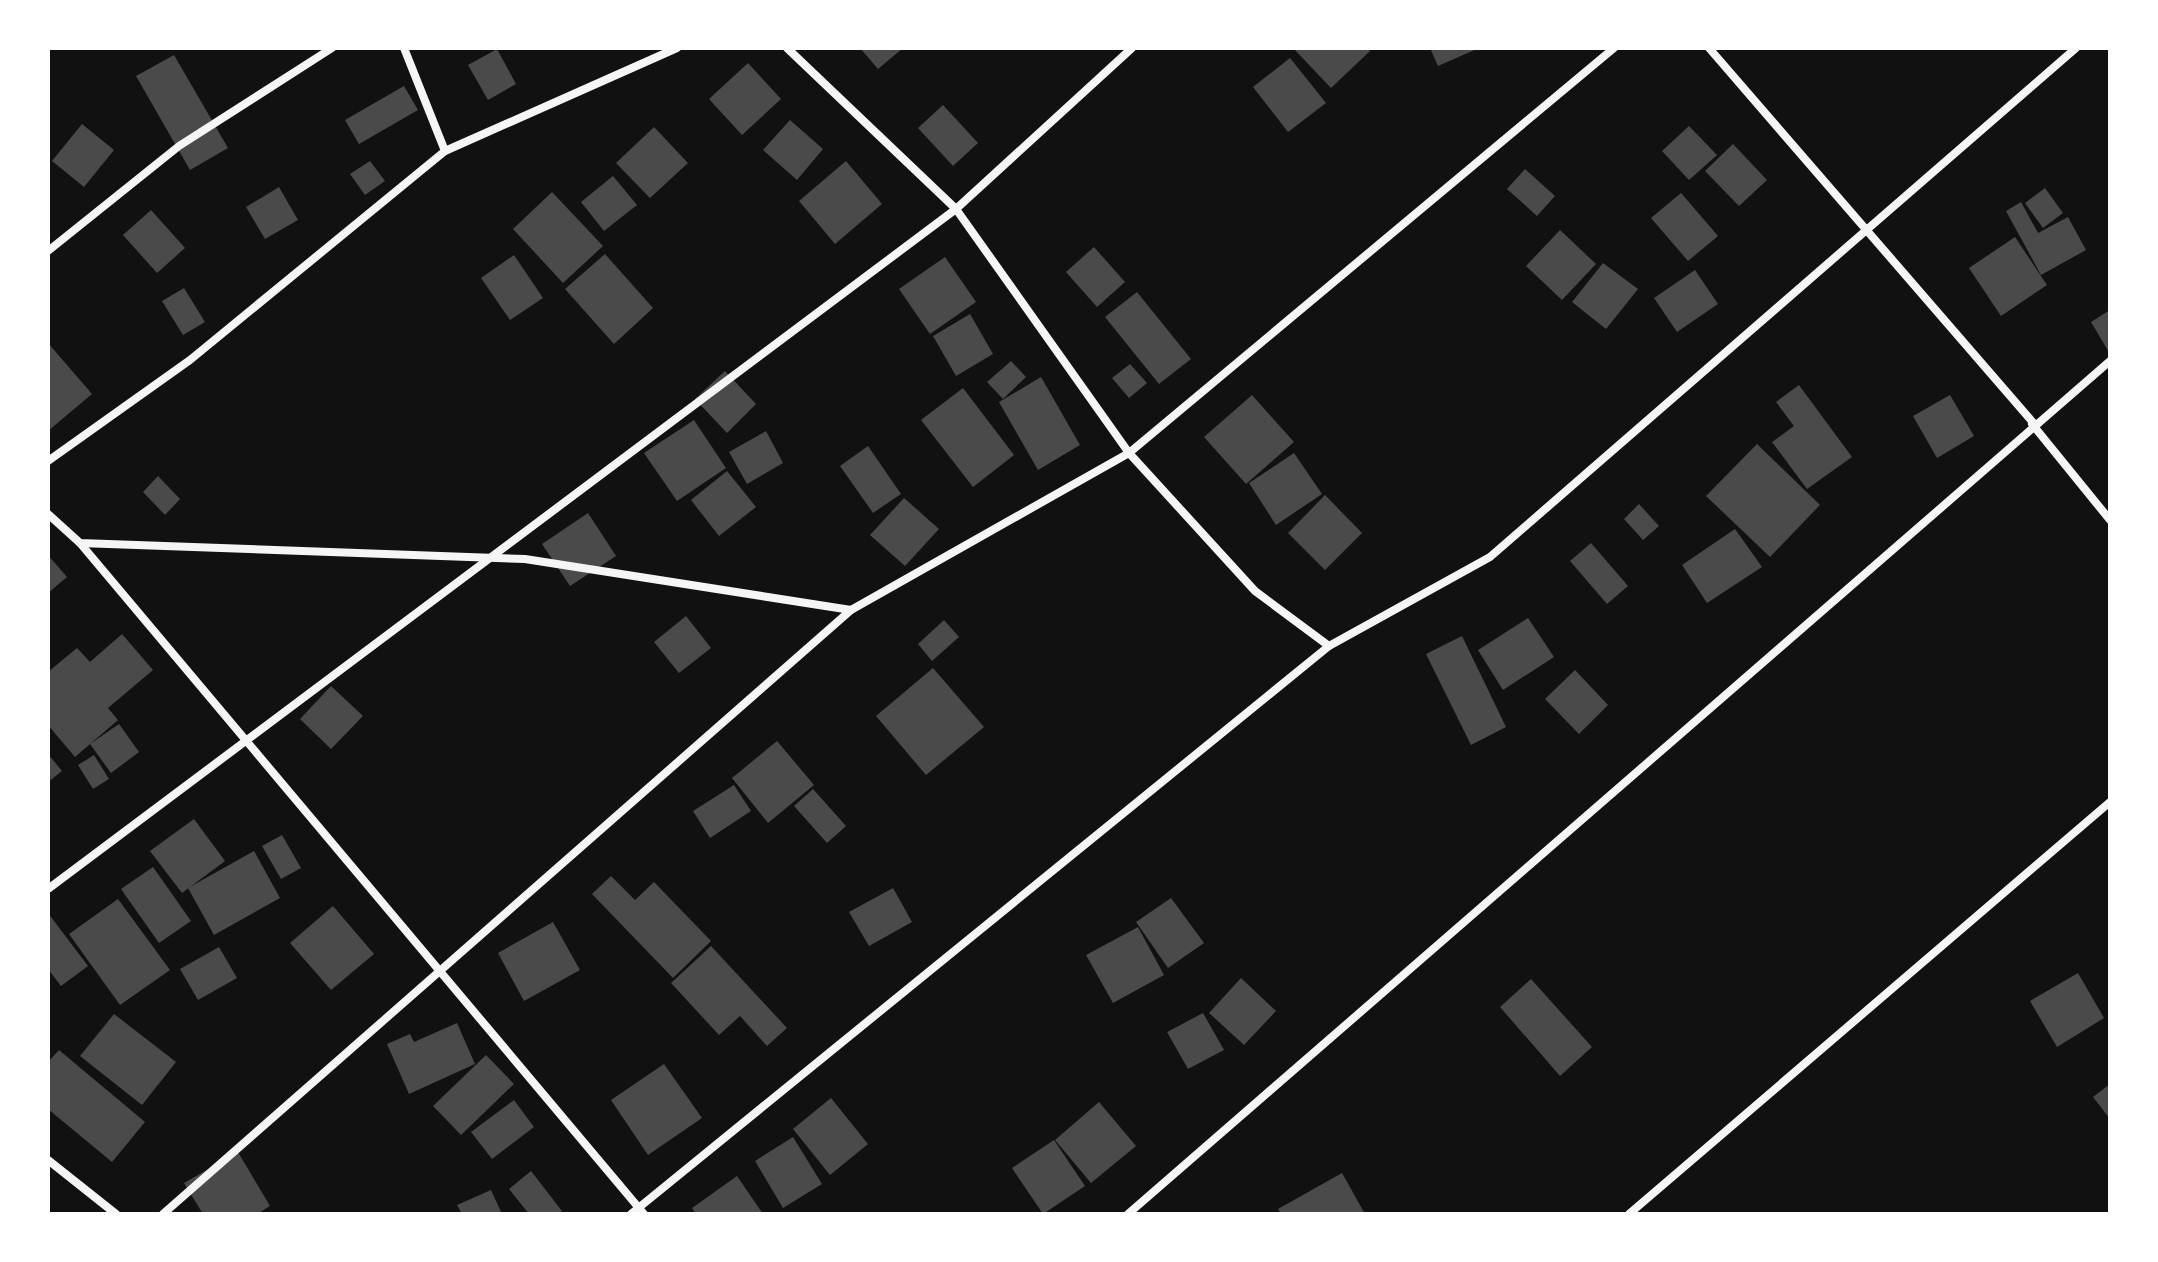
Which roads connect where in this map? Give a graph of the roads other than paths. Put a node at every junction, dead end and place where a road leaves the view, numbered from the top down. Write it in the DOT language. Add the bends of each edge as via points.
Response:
graph roads {
  1 [pos="332,48"];
  2 [pos="404,48"];
  3 [pos="677,48"];
  4 [pos="787,48"];
  5 [pos="1132,48"];
  6 [pos="1614,48"];
  7 [pos="1709,48"];
  8 [pos="2076,48"];
  9 [pos="445,151"];
  10 [pos="956,209"];
  11 [pos="1866,231"];
  12 [pos="48,251"];
  13 [pos="2110,361"];
  14 [pos="2010,397"];
  15 [pos="2036,426"];
  16 [pos="1129,453"];
  17 [pos="48,461"];
  18 [pos="48,514"];
  19 [pos="2110,520"];
  20 [pos="80,543"];
  21 [pos="490,558"];
  22 [pos="851,610"];
  23 [pos="1329,646"];
  24 [pos="246,740"];
  25 [pos="2110,802"];
  26 [pos="48,889"];
  27 [pos="440,971"];
  28 [pos="48,1160"];
  29 [pos="638,1212"];
  30 [pos="116,1214"];
  31 [pos="163,1214"];
  32 [pos="1128,1214"];
  33 [pos="1629,1214"];
  1 -- 12 [label="street" via="179,146"];
  2 -- 9 [label="street"];
  3 -- 9 [label="street"];
  4 -- 10 [label="street"];
  5 -- 10 [label="street"];
  6 -- 16 [label="street"];
  7 -- 11 [label="street"];
  8 -- 11 [label="street"];
  9 -- 17 [label="street" via="190,360"];
  10 -- 16 [label="street"];
  10 -- 21 [label="street"];
  11 -- 14 [label="street"];
  11 -- 23 [label="street" via="1490,557"];
  13 -- 15 [label="street"];
  14 -- 15 [label="street"];
  14 -- 19 [label="street"];
  15 -- 32 [label="street"];
  16 -- 22 [label="street"];
  16 -- 23 [label="street" via="1255,591"];
  18 -- 20 [label="street"];
  20 -- 21 [label="street"];
  20 -- 24 [label="street"];
  21 -- 22 [label="street" via="525,559"];
  21 -- 24 [label="street"];
  22 -- 27 [label="street"];
  23 -- 29 [label="street"];
  24 -- 26 [label="street"];
  24 -- 27 [label="street"];
  25 -- 33 [label="street"];
  27 -- 29 [label="street"];
  27 -- 31 [label="street"];
  28 -- 30 [label="street"];
}
